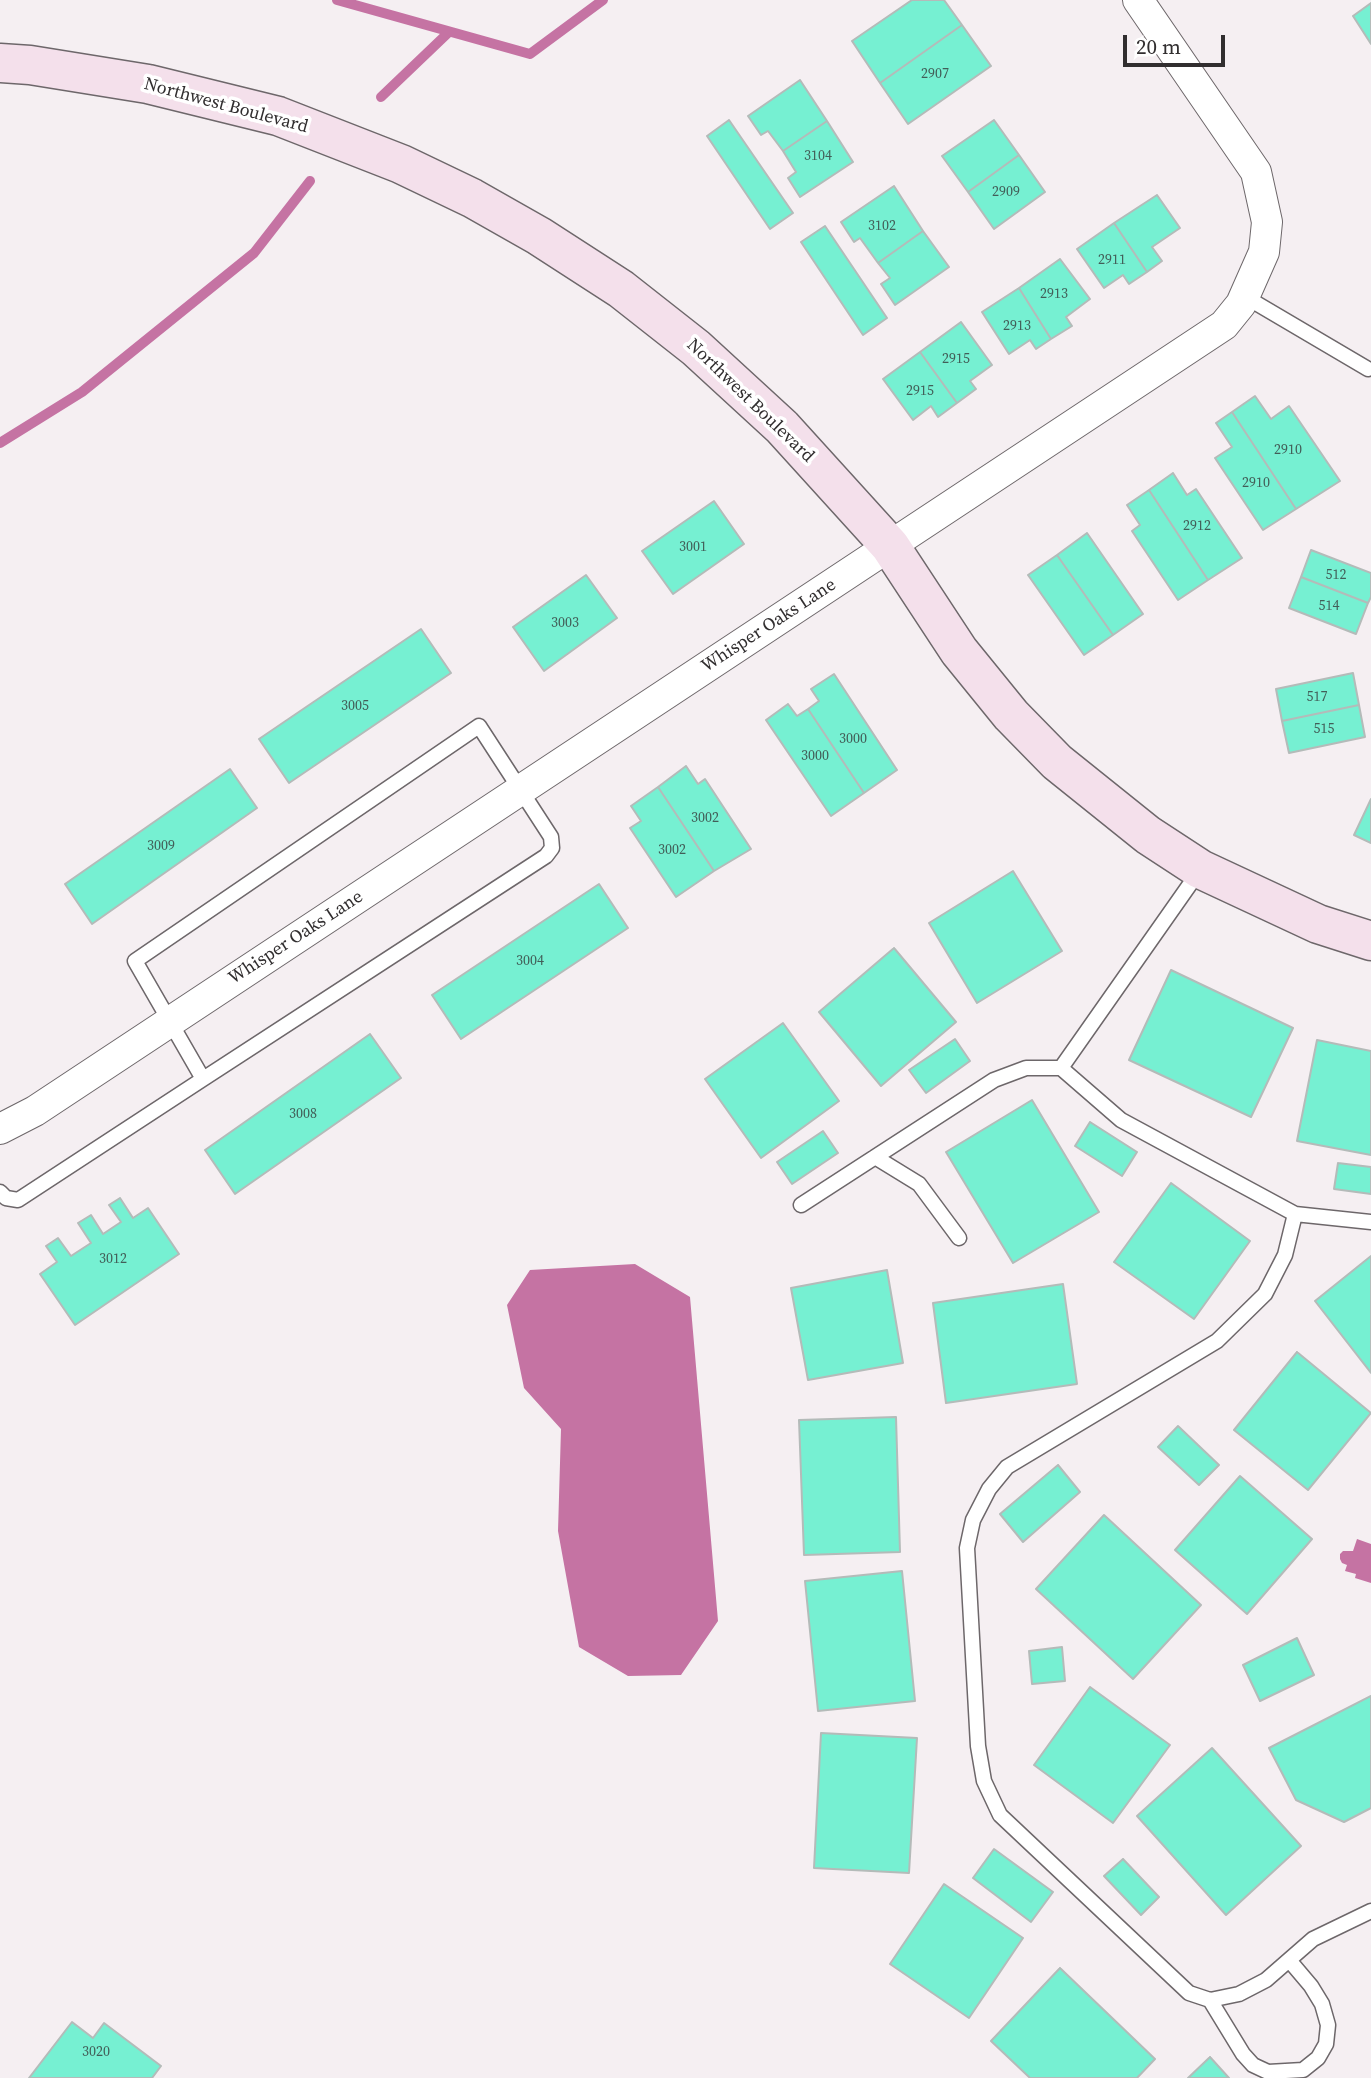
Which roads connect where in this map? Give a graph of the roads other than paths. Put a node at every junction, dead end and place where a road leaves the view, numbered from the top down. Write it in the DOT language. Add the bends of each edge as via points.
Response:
graph roads {
  1 [pos="1138,0"];
  2 [pos="0,63"];
  3 [pos="1244,296"];
  4 [pos="1368,369"];
  5 [pos="890,546"];
  6 [pos="520,791"];
  7 [pos="1200,869"];
  8 [pos="1371,941"];
  9 [pos="170,1022"];
  10 [pos="1061,1068"];
  11 [pos="203,1079"];
  12 [pos="0,1129"];
  13 [pos="875,1157"];
  14 [pos="0,1192"];
  15 [pos="801,1205"];
  16 [pos="1295,1214"];
  17 [pos="1371,1222"];
  18 [pos="959,1238"];
  19 [pos="1371,1910"];
  20 [pos="1289,1960"];
  21 [pos="1210,2000"];
  1 -- 3 [label="street, Whisper Oaks Lane" via="1256,172 1267,222 1264,252"];
  2 -- 5 [label="street, Northwest Boulevard" via="148,84 278,116 401,164 472,198 621,289 696,348 782,427"];
  3 -- 4 [label="lane"];
  3 -- 5 [label="street, Whisper Oaks Lane" via="1224,326"];
  5 -- 6 [label="street, Whisper Oaks Lane"];
  5 -- 7 [label="street, Northwest Boulevard" via="959,651 1044,750 1148,835"];
  6 -- 9 [label="street, Whisper Oaks Lane"];
  6 -- 9 [label="lane" via="479,726 135,961"];
  6 -- 11 [label="lane" via="551,837 552,848 546,856"];
  7 -- 8 [label="street, Northwest Boulevard" via="1277,907"];
  7 -- 10 [label="lane"];
  9 -- 11 [label="lane"];
  9 -- 12 [label="street, Whisper Oaks Lane"];
  10 -- 13 [label="lane" via="1026,1068 994,1080"];
  10 -- 16 [label="lane" via="1121,1120"];
  11 -- 14 [label="lane" via="18,1199"];
  13 -- 15 [label="lane"];
  13 -- 18 [label="lane" via="919,1184"];
  16 -- 17 [label="lane"];
  16 -- 21 [label="lane" via="1285,1255 1265,1294 1217,1341 1007,1467 973,1520 967,1548 978,1746 984,1781 1000,1815 1189,1993"];
  19 -- 20 [label="lane" via="1313,1940"];
  20 -- 21 [label="lane" via="1266,1980 1239,1994"];
  20 -- 21 [label="lane" via="1322,2004 1328,2025 1326,2044 1303,2070 1268,2072 1254,2065 1242,2054"];
}
